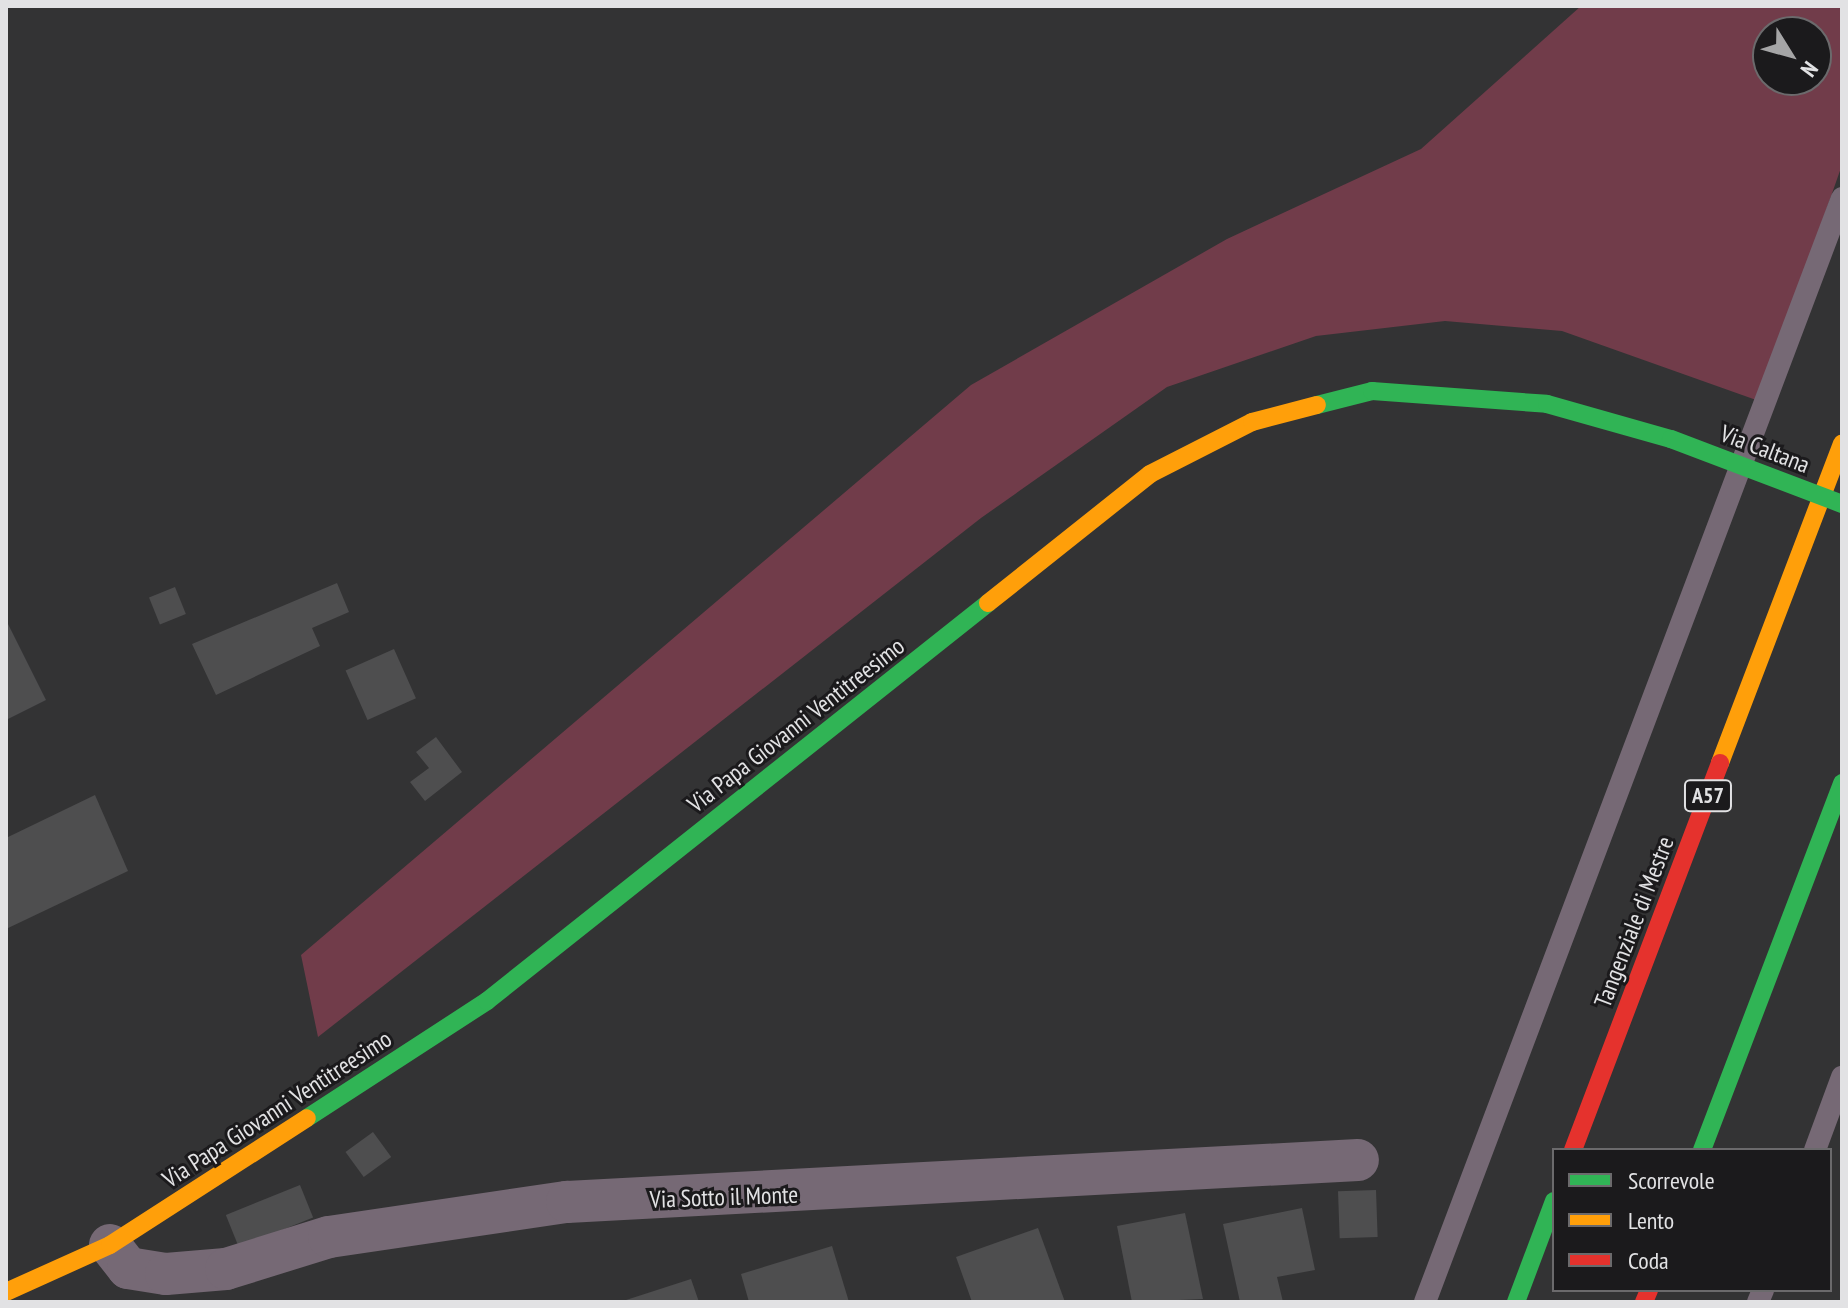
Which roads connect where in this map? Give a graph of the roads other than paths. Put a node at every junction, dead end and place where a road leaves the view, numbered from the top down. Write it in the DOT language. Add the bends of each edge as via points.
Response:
graph roads {
  1 [pos="1842,198"];
  2 [pos="1671,439"];
  3 [pos="1842,443"];
  4 [pos="1842,504"];
  5 [pos="1842,783"];
  6 [pos="1842,1077"];
  7 [pos="1574,1148"];
  8 [pos="1703,1148"];
  9 [pos="1816,1148"];
  10 [pos="1358,1160"];
  11 [pos="1552,1206"];
  12 [pos="110,1245"];
  13 [pos="6,1292"];
  14 [pos="1425,1302"];
  15 [pos="1516,1302"];
  1 -- 14 [label="lane"];
  2 -- 4 [label="main road, Via Caltana, bridge"];
  2 -- 12 [label="main road, Via Papa Giovanni Ventitreesimo" via="1547,404 1372,391 1252,422 1163,468 487,1001"];
  3 -- 7 [label="main road, Tangenziale di Mestre / A57"];
  5 -- 8 [label="main road"];
  6 -- 9 [label="lane"];
  10 -- 12 [label="street, Via Sotto il Monte" via="567,1202 329,1237 226,1269 166,1274 128,1268"];
  11 -- 15 [label="main road"];
  12 -- 13 [label="main road, Via Papa Giovanni Ventitreesimo"];
}
